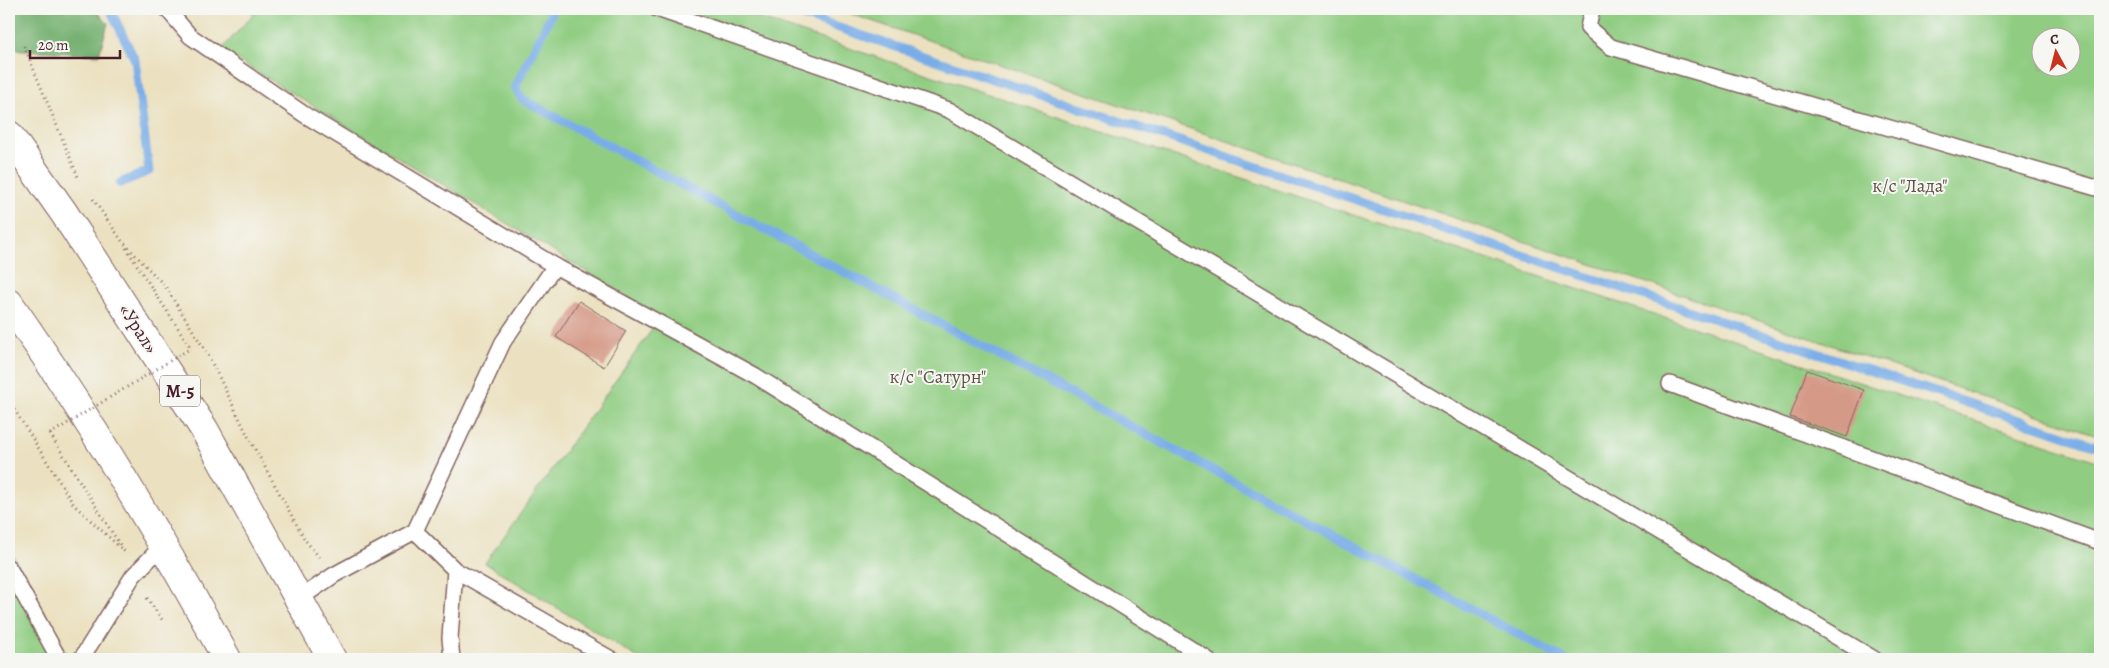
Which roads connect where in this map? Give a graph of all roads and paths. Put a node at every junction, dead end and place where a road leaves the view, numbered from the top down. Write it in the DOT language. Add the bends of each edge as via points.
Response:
graph roads {
  1 [pos="167,9"];
  2 [pos="658,9"];
  3 [pos="1592,9"];
  4 [pos="24,46"];
  5 [pos="9,135"];
  6 [pos="80,181"];
  7 [pos="2100,189"];
  8 [pos="91,196"];
  9 [pos="122,241"];
  10 [pos="555,266"];
  11 [pos="9,303"];
  12 [pos="1670,384"];
  13 [pos="9,401"];
  14 [pos="415,531"];
  15 [pos="2100,542"];
  16 [pos="164,544"];
  17 [pos="125,553"];
  18 [pos="9,568"];
  19 [pos="455,570"];
  20 [pos="133,576"];
  21 [pos="334,576"];
  22 [pos="299,598"];
  23 [pos="163,621"];
  24 [pos="59,659"];
  25 [pos="81,659"];
  26 [pos="227,659"];
  27 [pos="332,659"];
  28 [pos="452,659"];
  29 [pos="611,659"];
  30 [pos="1207,659"];
  31 [pos="1874,659"];
  1 -- 10 [label="lane" via="190,36 305,115"];
  2 -- 31 [label="lane" via="949,110"];
  3 -- 7 [label="lane" via="1588,28 1611,48"];
  4 -- 6 [label="path"];
  5 -- 22 [label="highway, «Урал» / М-5" via="64,212 204,429"];
  8 -- 9 [label="path"];
  9 -- 17 [label="path, bridge" via="190,348 50,434"];
  9 -- 21 [label="path" via="165,286 208,355 305,540"];
  10 -- 14 [label="lane" via="503,342"];
  10 -- 30 [label="lane" via="756,376"];
  11 -- 16 [label="highway"];
  12 -- 15 [label="lane"];
  13 -- 17 [label="path" via="74,505"];
  14 -- 19 [label="lane"];
  14 -- 21 [label="lane"];
  16 -- 20 [label="lane"];
  16 -- 26 [label="highway"];
  17 -- 20 [label="path"];
  18 -- 24 [label="lane"];
  19 -- 28 [label="lane" via="450,638"];
  19 -- 29 [label="lane"];
  20 -- 23 [label="path"];
  20 -- 25 [label="lane"];
  21 -- 22 [label="lane"];
  22 -- 27 [label="highway, «Урал» / М-5"];
}
